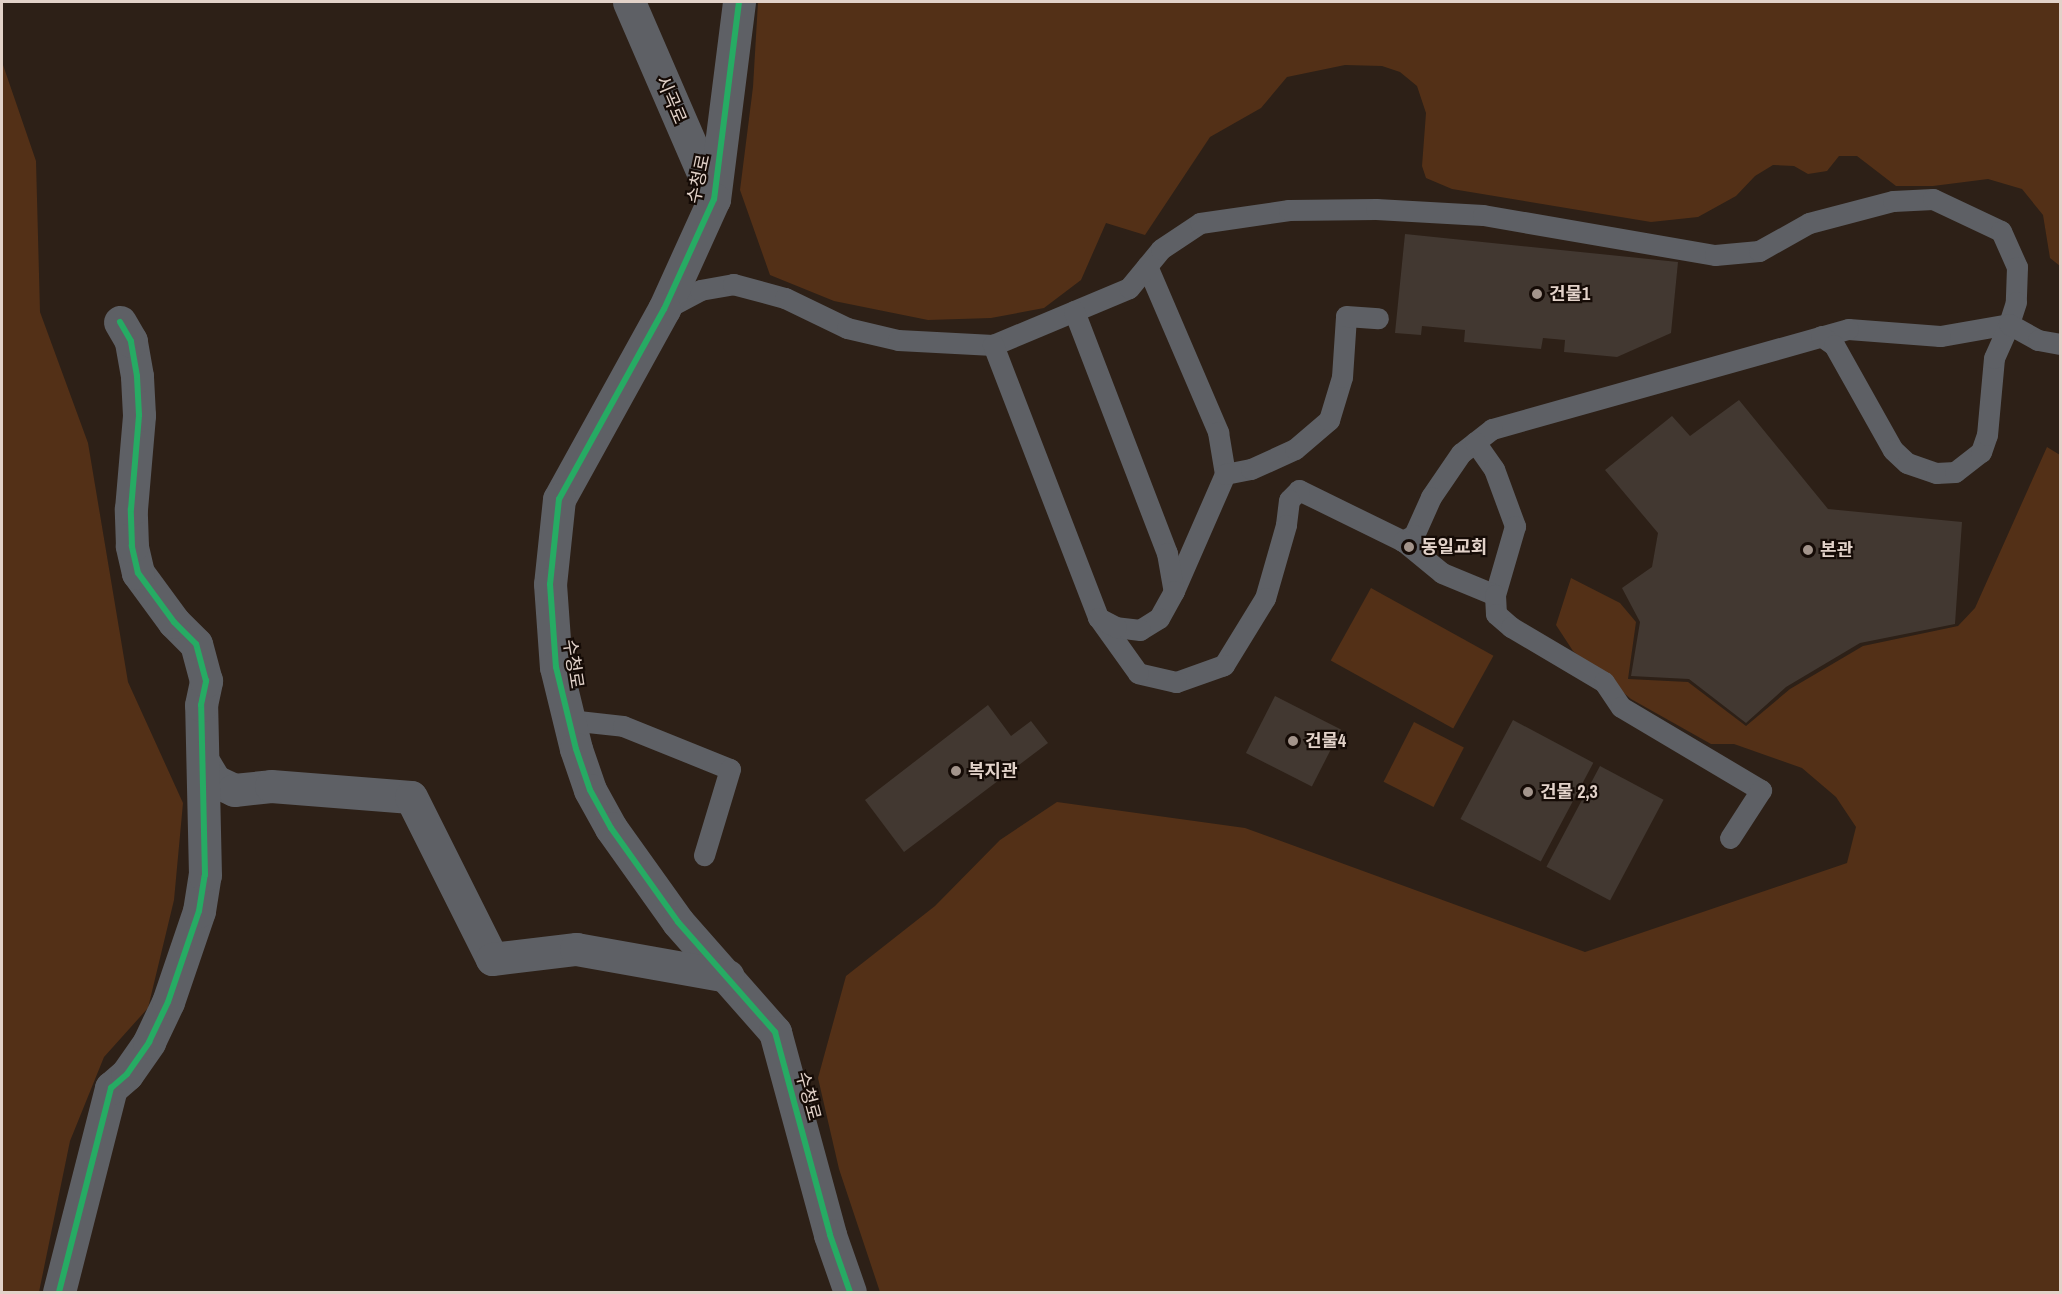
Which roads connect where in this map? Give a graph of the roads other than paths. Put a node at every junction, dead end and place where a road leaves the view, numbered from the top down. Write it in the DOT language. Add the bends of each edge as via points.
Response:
graph roads {
  1 [pos="629,2"];
  2 [pos="739,2"];
  3 [pos="714,199"];
  4 [pos="1147,266"];
  5 [pos="664,309"];
  6 [pos="1074,311"];
  7 [pos="1378,318"];
  8 [pos="120,322"];
  9 [pos="2009,324"];
  10 [pos="1821,336"];
  11 [pos="2061,344"];
  12 [pos="993,345"];
  13 [pos="1475,442"];
  14 [pos="1225,474"];
  15 [pos="1403,541"];
  16 [pos="1174,591"];
  17 [pos="1495,595"];
  18 [pos="1098,617"];
  19 [pos="568,720"];
  20 [pos="204,763"];
  21 [pos="1730,838"];
  22 [pos="704,855"];
  23 [pos="728,976"];
  24 [pos="59,1293"];
  25 [pos="850,1293"];
  1 -- 3 [label="street, 시곡로"];
  2 -- 3 [label="street, 수청로"];
  3 -- 5 [label="street, 수청로"];
  4 -- 6 [label="lane" via="1129,288"];
  4 -- 9 [label="lane" via="1161,249 1200,223 1289,210 1376,209 1483,215 1715,255 1759,251 1809,223 1893,201 1933,199 2001,231 2017,267 2016,302"];
  4 -- 14 [label="lane" via="1218,432"];
  5 -- 12 [label="lane" via="700,290 734,284 785,298 846,328 898,340"];
  5 -- 19 [label="street, 수청로" via="559,498 550,584 556,667"];
  6 -- 12 [label="lane"];
  6 -- 16 [label="lane" via="1167,553"];
  7 -- 14 [label="lane" via="1346,316 1342,377 1329,420 1295,449 1251,468"];
  8 -- 20 [label="street" via="131,340 137,376 139,415 132,546 138,573 174,622 196,644 206,681 201,705"];
  9 -- 10 [label="lane" via="1940,336 1848,329"];
  9 -- 10 [label="lane" via="1994,358 1987,435 1981,452 1956,472 1921,470 1893,450 1852,374 1833,345"];
  9 -- 11 [label="lane" via="2038,340"];
  10 -- 13 [label="lane" via="1492,429"];
  12 -- 18 [label="lane"];
  13 -- 15 [label="lane" via="1461,453 1431,497 1414,535"];
  13 -- 17 [label="lane" via="1494,469 1515,526"];
  14 -- 16 [label="lane"];
  15 -- 17 [label="lane" via="1442,573"];
  15 -- 18 [label="lane" via="1299,490 1289,500 1286,525 1265,598 1224,665 1176,682 1138,673"];
  16 -- 18 [label="lane" via="1159,618 1140,630 1116,627"];
  17 -- 21 [label="lane" via="1496,614 1511,627 1604,682 1621,707 1761,790"];
  19 -- 22 [label="lane" via="623,726 730,769"];
  19 -- 23 [label="street, 수청로" via="590,790 611,828 678,922"];
  20 -- 23 [label="street" via="215,781 234,790 271,786 411,797 492,959 576,949"];
  20 -- 24 [label="street" via="205,875 199,911 168,1002 149,1042 127,1074 111,1088"];
  23 -- 25 [label="street, 수청로" via="775,1032 830,1235"];
}
